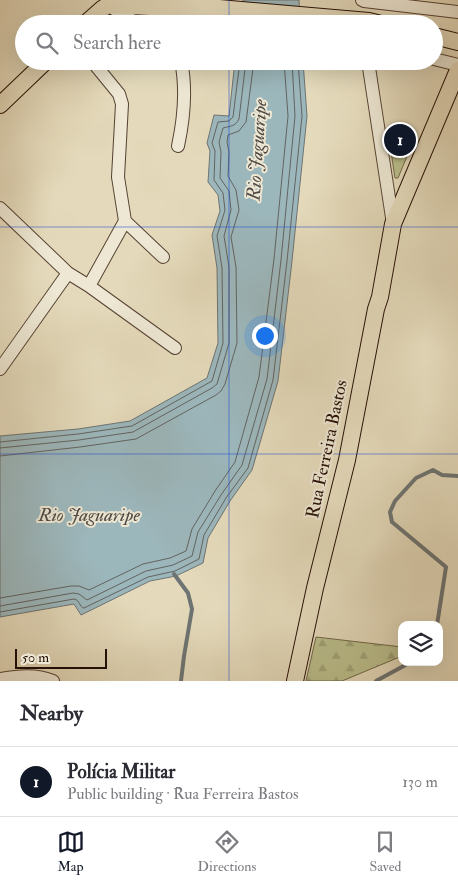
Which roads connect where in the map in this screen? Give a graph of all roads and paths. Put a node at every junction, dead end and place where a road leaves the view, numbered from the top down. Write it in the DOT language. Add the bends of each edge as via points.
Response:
graph roads {
  1 [pos="362,0"];
  2 [pos="146,2"];
  3 [pos="101,5"];
  4 [pos="458,10"];
  5 [pos="93,15"];
  6 [pos="122,15"];
  7 [pos="297,15"];
  8 [pos="443,38"];
  9 [pos="458,42"];
  10 [pos="443,61"];
  11 [pos="458,64"];
  12 [pos="37,70"];
  13 [pos="99,70"];
  14 [pos="182,70"];
  15 [pos="369,70"];
  16 [pos="458,70"];
  17 [pos="0,105"];
  18 [pos="178,146"];
  19 [pos="0,208"];
  20 [pos="125,221"];
  21 [pos="393,224"];
  22 [pos="163,257"];
  23 [pos="68,273"];
  24 [pos="89,286"];
  25 [pos="176,348"];
  26 [pos="0,369"];
  27 [pos="0,679"];
  28 [pos="53,681"];
  29 [pos="295,681"];
  1 -- 4 [label="street"];
  2 -- 3 [label="main road"];
  2 -- 7 [label="main road"];
  3 -- 5 [label="main road"];
  3 -- 6 [label="street"];
  8 -- 9 [label="main road"];
  10 -- 11 [label="street"];
  12 -- 17 [label="main road"];
  13 -- 20 [label="street" via="119,94 122,104 118,177"];
  14 -- 18 [label="street" via="184,105"];
  15 -- 21 [label="street"];
  16 -- 21 [label="main road, Rua Ferreira Bastos"];
  19 -- 23 [label="street"];
  20 -- 22 [label="street"];
  20 -- 24 [label="street"];
  21 -- 29 [label="main road, Rua Ferreira Bastos" via="347,460"];
  23 -- 24 [label="street"];
  23 -- 26 [label="street"];
  24 -- 25 [label="street"];
  27 -- 28 [label="street" via="29,676"];
}
